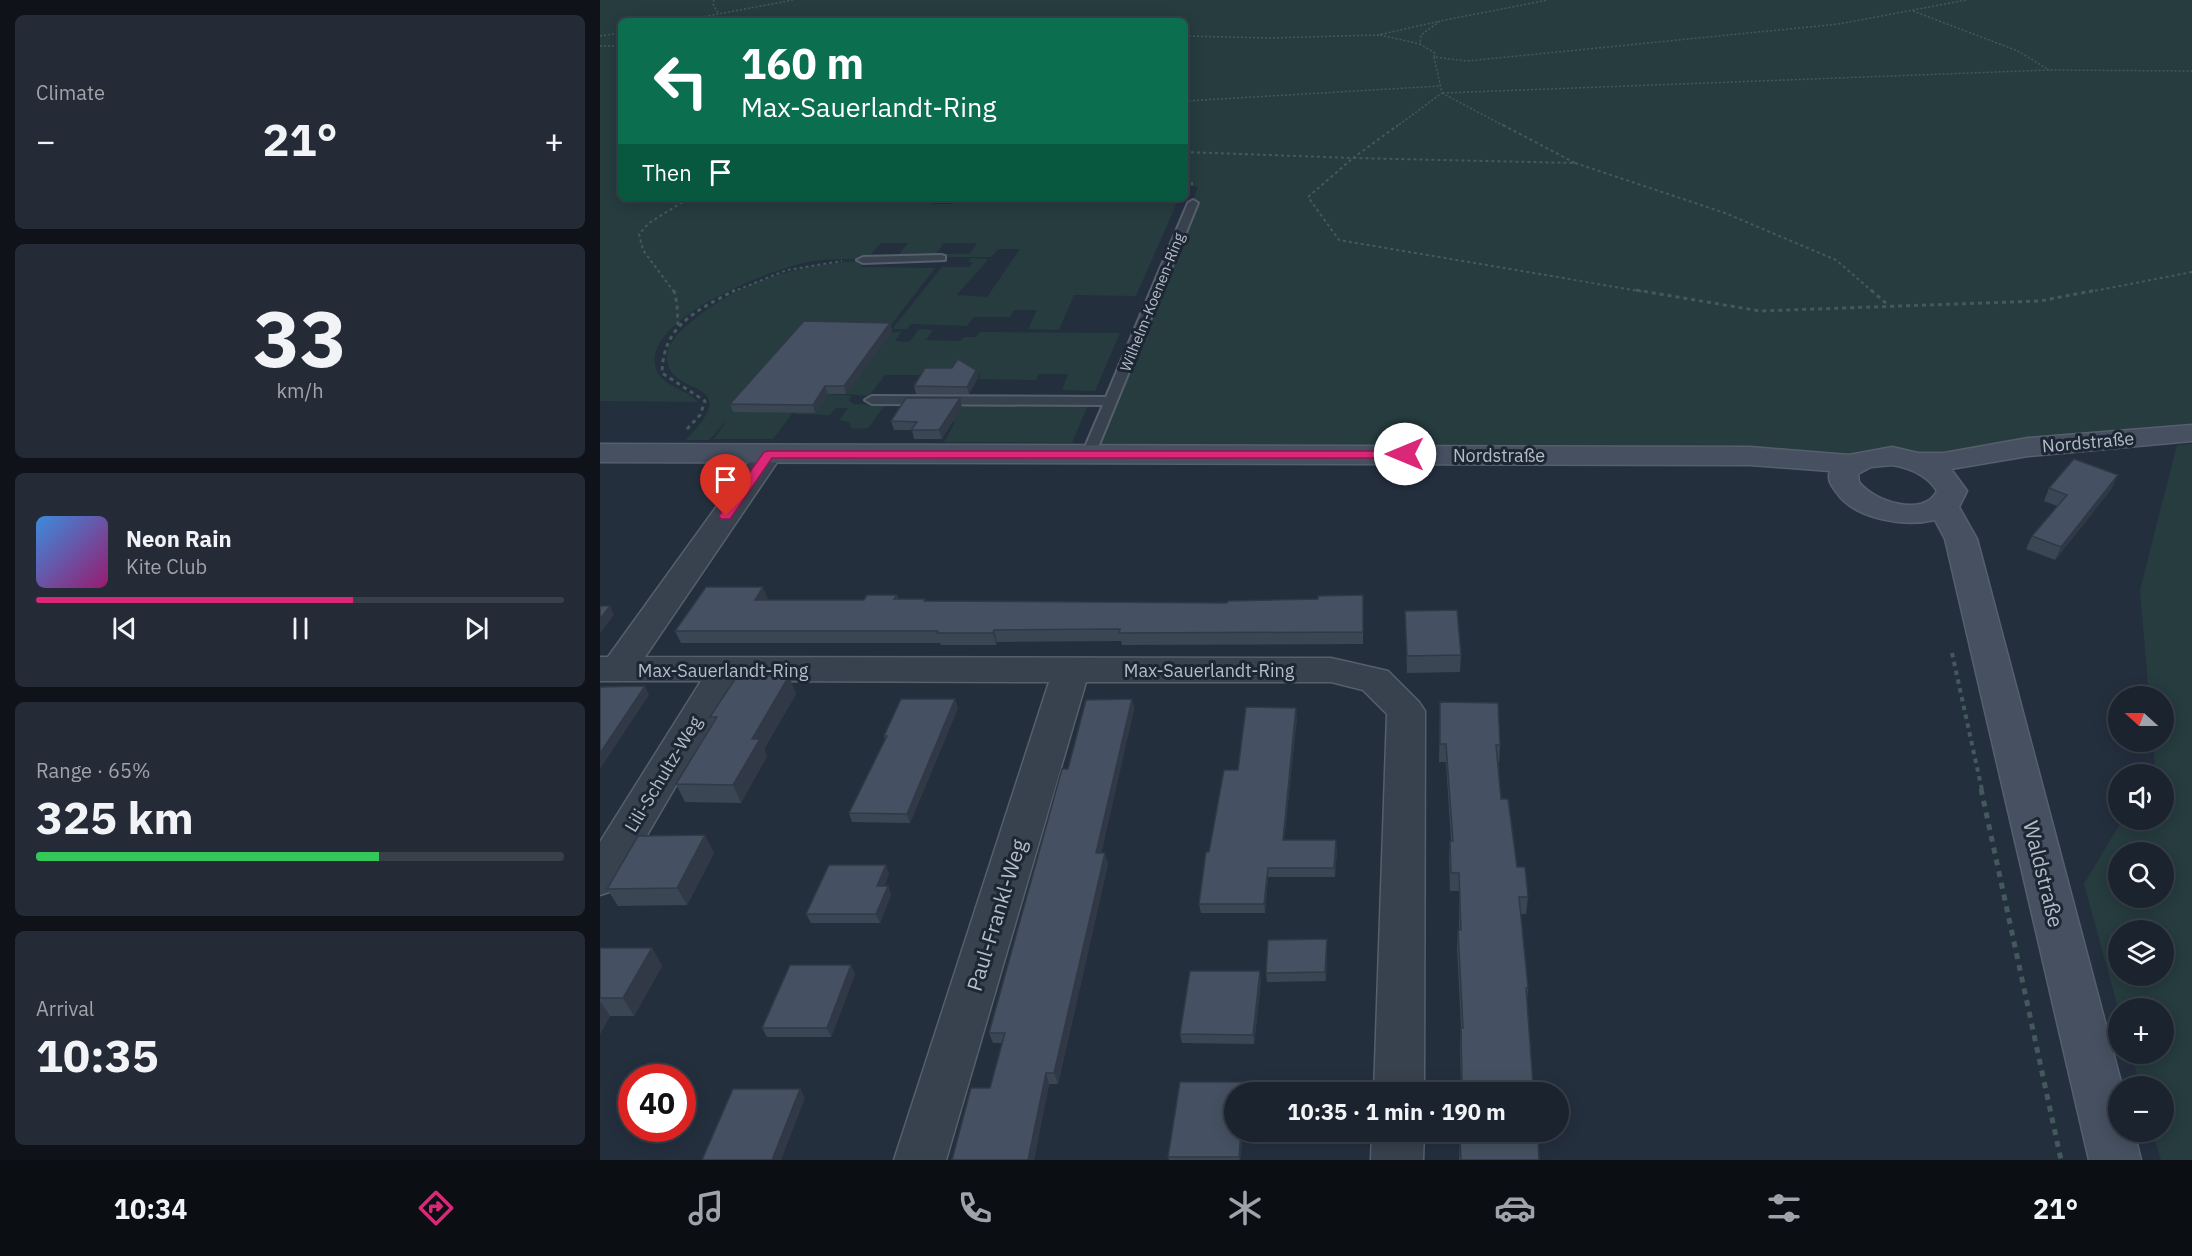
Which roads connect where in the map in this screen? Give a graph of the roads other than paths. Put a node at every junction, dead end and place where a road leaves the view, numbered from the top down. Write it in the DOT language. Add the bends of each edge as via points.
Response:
graph roads {
  1 [pos="1192,203"];
  2 [pos="941,258"];
  3 [pos="862,260"];
  4 [pos="872,400"];
  5 [pos="1112,401"];
  6 [pos="2192,433"];
  7 [pos="600,453"];
  8 [pos="1089,454"];
  9 [pos="768,455"];
  10 [pos="1985,455"];
  11 [pos="1918,462"];
  12 [pos="1848,473"];
  13 [pos="1946,494"];
  14 [pos="1911,514"];
  15 [pos="1973,589"];
  16 [pos="609,669"];
  17 [pos="726,670"];
  18 [pos="1071,670"];
  19 [pos="600,878"];
  20 [pos="1399,1082"];
  21 [pos="1398,1142"];
  22 [pos="920,1160"];
  23 [pos="1397,1160"];
  24 [pos="2115,1160"];
  1 -- 5 [label="lane, Wilhelm-Koenen-Ring"];
  2 -- 3 [label="lane"];
  4 -- 5 [label="lane"];
  5 -- 8 [label="lane, Wilhelm-Koenen-Ring"];
  6 -- 10 [label="main road, Nordstraße" via="2028,447"];
  7 -- 9 [label="main road, Nordstraße"];
  8 -- 9 [label="main road, Nordstraße"];
  8 -- 12 [label="main road, Nordstraße" via="1750,456 1808,470"];
  9 -- 16 [label="street, Max-Sauerlandt-Ring"];
  10 -- 11 [label="main road, Nordstraße"];
  10 -- 13 [label="main road, Nordstraße"];
  11 -- 12 [label="main road, Nordstraße" via="1880,456 1858,460"];
  11 -- 13 [label="main road, Nordstraße" via="1930,468"];
  12 -- 14 [label="main road, Nordstraße" via="1851,492 1876,507"];
  13 -- 14 [label="main road, Nordstraße" via="1924,513"];
  13 -- 15 [label="main road, Waldstraße"];
  14 -- 15 [label="main road, Waldstraße" via="1940,542"];
  15 -- 24 [label="main road, Waldstraße"];
  16 -- 17 [label="street, Max-Sauerlandt-Ring"];
  17 -- 18 [label="street, Max-Sauerlandt-Ring"];
  17 -- 19 [label="street, Lili-Schultz-Weg"];
  18 -- 20 [label="street, Max-Sauerlandt-Ring" via="1332,670 1375,680 1406,711"];
  18 -- 22 [label="street, Paul-Frankl-Weg"];
  21 -- 23 [label="street"];
}
